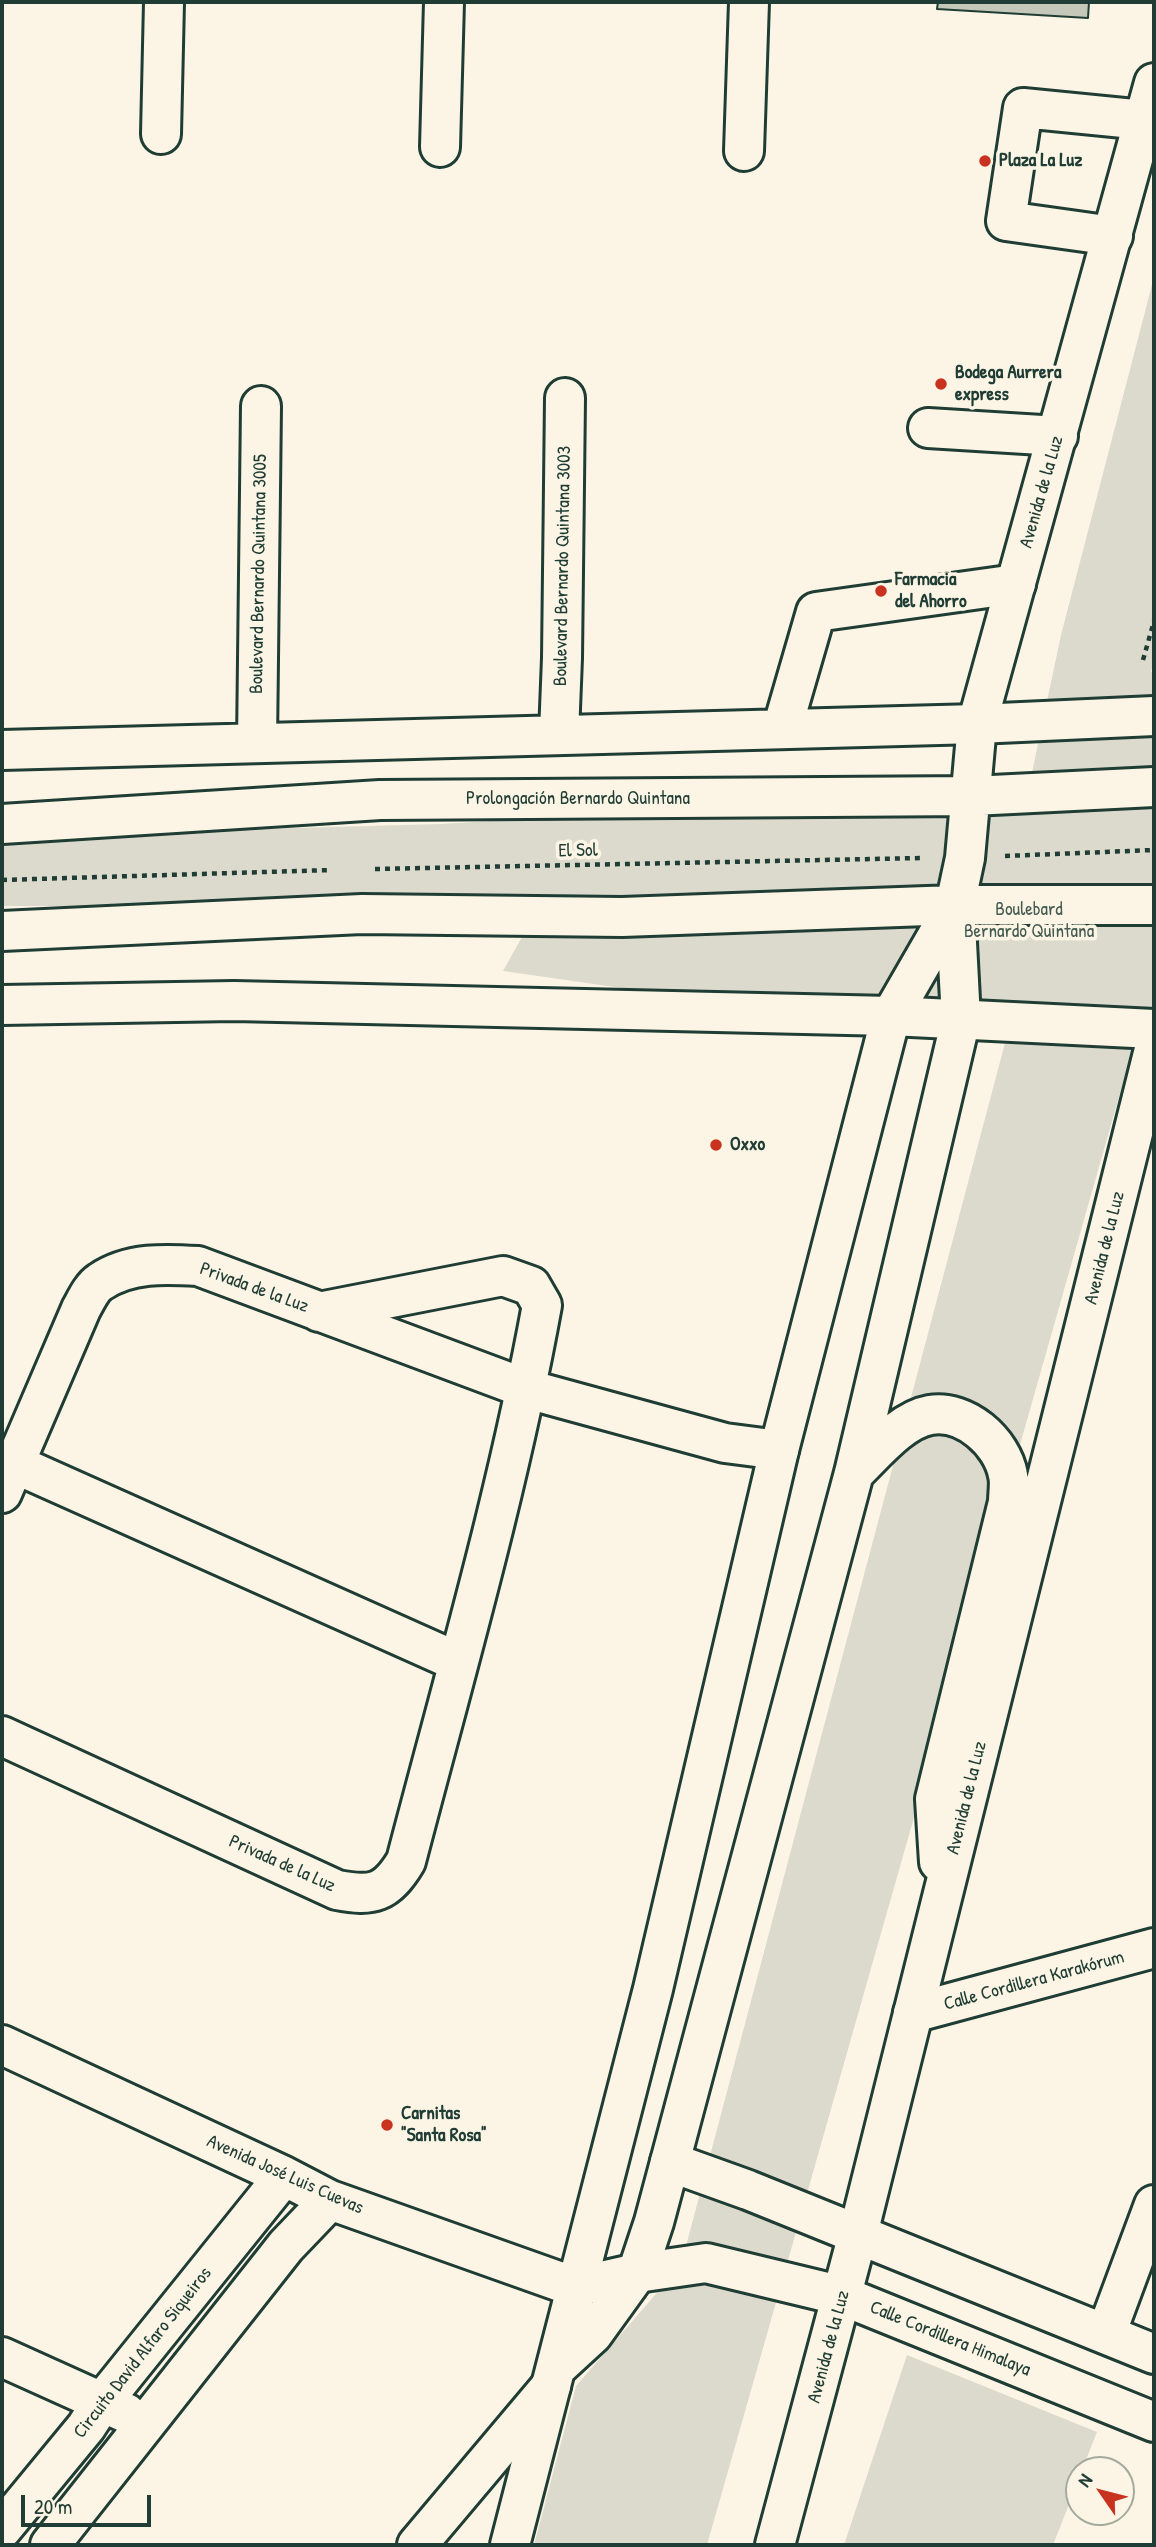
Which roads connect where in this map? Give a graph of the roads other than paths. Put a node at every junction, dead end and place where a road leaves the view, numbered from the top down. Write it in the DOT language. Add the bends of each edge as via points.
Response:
graph roads {
  1 [pos="164,2"];
  2 [pos="444,2"];
  3 [pos="749,2"];
  4 [pos="1154,83"];
  5 [pos="1144,120"];
  6 [pos="161,134"];
  7 [pos="440,147"];
  8 [pos="744,151"];
  9 [pos="1113,236"];
  10 [pos="565,398"];
  11 [pos="261,406"];
  12 [pos="928,428"];
  13 [pos="1058,436"];
  14 [pos="1016,584"];
  15 [pos="1154,716"];
  16 [pos="977,724"];
  17 [pos="782,729"];
  18 [pos="559,734"];
  19 [pos="257,743"];
  20 [pos="2,750"];
  21 [pos="1154,787"];
  22 [pos="972,796"];
  23 [pos="2,824"];
  24 [pos="955,905"];
  25 [pos="1154,905"];
  26 [pos="2,931"];
  27 [pos="2,1004"];
  28 [pos="891,1016"];
  29 [pos="961,1019"];
  30 [pos="1154,1029"];
  31 [pos="1154,1049"];
  32 [pos="319,1312"];
  33 [pos="527,1389"];
  34 [pos="779,1450"];
  35 [pos="854,1472"];
  36 [pos="9,1479"];
  37 [pos="458,1662"];
  38 [pos="2,1736"];
  39 [pos="942,1899"];
  40 [pos="1154,1948"];
  41 [pos="914,2013"];
  42 [pos="2,2045"];
  43 [pos="670,2162"];
  44 [pos="284,2176"];
  45 [pos="330,2200"];
  46 [pos="1154,2205"];
  47 [pos="858,2234"];
  48 [pos="636,2273"];
  49 [pos="575,2287"];
  50 [pos="842,2296"];
  51 [pos="1106,2334"];
  52 [pos="1154,2354"];
  53 [pos="2,2357"];
  54 [pos="554,2377"];
  55 [pos="103,2401"];
  56 [pos="1154,2423"];
  57 [pos="147,2424"];
  58 [pos="2,2529"];
  59 [pos="50,2545"];
  60 [pos="417,2545"];
  61 [pos="510,2545"];
  62 [pos="775,2545"];
  1 -- 6 [label="street"];
  2 -- 7 [label="street"];
  3 -- 8 [label="street"];
  4 -- 5 [label="street, Avenida de la Luz"];
  5 -- 9 [label="street, Avenida de la Luz"];
  5 -- 9 [label="street" via="1023,108 1006,221"];
  9 -- 13 [label="street, Avenida de la Luz"];
  10 -- 18 [label="street, Boulevard Bernardo Quintana 3003"];
  11 -- 19 [label="street, Boulevard Bernardo Quintana 3005"];
  12 -- 13 [label="street"];
  13 -- 14 [label="street, Avenida de la Luz"];
  14 -- 16 [label="street, Avenida de la Luz"];
  14 -- 17 [label="street" via="816,612"];
  15 -- 16 [label="street"];
  16 -- 17 [label="street"];
  16 -- 22 [label="street, Avenida de la Luz"];
  17 -- 18 [label="street"];
  18 -- 19 [label="street"];
  19 -- 20 [label="street"];
  21 -- 22 [label="street, Prolongación Bernardo Quintana"];
  22 -- 23 [label="street, Prolongación Bernardo Quintana" via="380,800"];
  22 -- 24 [label="street, Avenida de la Luz"];
  24 -- 25 [label="street"];
  24 -- 26 [label="street" via="622,917 362,914"];
  24 -- 28 [label="street, Avenida de la Luz"];
  24 -- 29 [label="street, Avenida de la Luz"];
  27 -- 28 [label="street" via="247,1001"];
  28 -- 29 [label="street"];
  28 -- 34 [label="street, Avenida de la Luz"];
  29 -- 30 [label="street"];
  29 -- 35 [label="street, Avenida de la Luz"];
  31 -- 39 [label="street, Avenida de la Luz"];
  32 -- 33 [label="street, Privada de la Luz"];
  32 -- 33 [label="street, Privada de la Luz" via="503,1276 531,1286 542,1305"];
  32 -- 36 [label="street, Privada de la Luz" via="198,1266 149,1266 126,1270 99,1283 81,1309"];
  33 -- 34 [label="street, Privada de la Luz" via="725,1443"];
  33 -- 37 [label="street, Privada de la Luz"];
  34 -- 49 [label="street, Avenida de la Luz" via="653,1989"];
  35 -- 39 [label="street" via="909,1424 929,1415 950,1415 985,1434 1001,1454 1009,1476 1008,1502 935,1799"];
  35 -- 43 [label="street, Avenida de la Luz"];
  36 -- 37 [label="street, Privada de la Luz"];
  37 -- 38 [label="street, Privada de la Luz" via="406,1861 396,1877 371,1894 337,1890"];
  39 -- 41 [label="street, Avenida de la Luz"];
  40 -- 41 [label="street, Calle Cordillera Karakórum"];
  41 -- 47 [label="street, Avenida de la Luz"];
  42 -- 44 [label="street, Avenida José Luis Cuevas"];
  43 -- 47 [label="street"];
  43 -- 48 [label="street, Avenida de la Luz"];
  44 -- 45 [label="street, Avenida José Luis Cuevas"];
  44 -- 55 [label="street, Circuito David Alfaro Siqueiros"];
  45 -- 49 [label="street, Avenida José Luis Cuevas"];
  45 -- 57 [label="street" via="286,2246"];
  46 -- 51 [label="street"];
  47 -- 50 [label="street, Avenida de la Luz"];
  47 -- 51 [label="street"];
  48 -- 49 [label="street, Calle Cordillera Himalaya"];
  48 -- 50 [label="street, Calle Cordillera Himalaya" via="706,2263"];
  48 -- 54 [label="street, Avenida de la Luz" via="593,2334"];
  49 -- 54 [label="street, Avenida de la Luz"];
  50 -- 56 [label="street, Calle Cordillera Himalaya"];
  50 -- 62 [label="street, Avenida de la Luz"];
  51 -- 52 [label="street"];
  53 -- 55 [label="street"];
  54 -- 60 [label="street"];
  54 -- 61 [label="street, Avenida de la Luz"];
  55 -- 57 [label="street"];
  55 -- 58 [label="street, Circuito David Alfaro Siqueiros"];
  57 -- 59 [label="street"];
}
